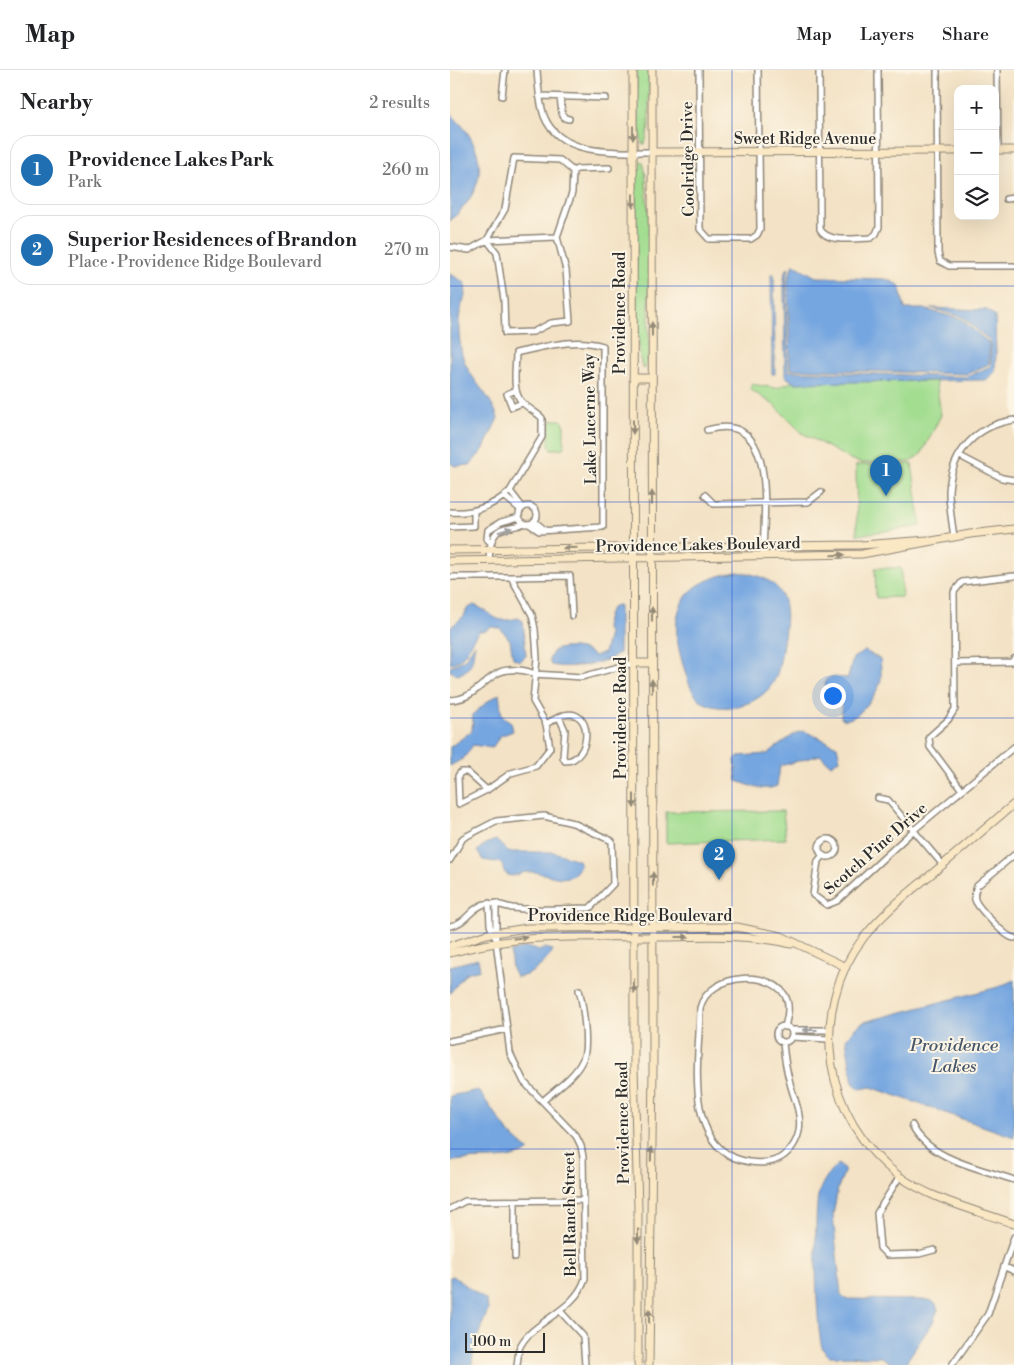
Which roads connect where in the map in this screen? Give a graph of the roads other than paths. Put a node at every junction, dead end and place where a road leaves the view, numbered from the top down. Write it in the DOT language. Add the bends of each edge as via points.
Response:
graph roads {
  1 [pos="505,70"];
  2 [pos="537,70"];
  3 [pos="633,70"];
  4 [pos="652,70"];
  5 [pos="699,70"];
  6 [pos="758,70"];
  7 [pos="819,70"];
  8 [pos="878,70"];
  9 [pos="937,70"];
  10 [pos="997,70"];
  11 [pos="502,96"];
  12 [pos="539,96"];
  13 [pos="560,97"];
  14 [pos="606,98"];
  15 [pos="569,119"];
  16 [pos="997,130"];
  17 [pos="954,150"];
  18 [pos="999,150"];
  19 [pos="1014,150"];
  20 [pos="878,151"];
  21 [pos="938,151"];
  22 [pos="633,152"];
  23 [pos="652,152"];
  24 [pos="759,152"];
  25 [pos="819,152"];
  26 [pos="700,153"];
  27 [pos="609,168"];
  28 [pos="573,171"];
  29 [pos="1014,198"];
  30 [pos="1006,199"];
  31 [pos="557,237"];
  32 [pos="487,240"];
  33 [pos="453,248"];
  34 [pos="450,253"];
  35 [pos="1014,266"];
  36 [pos="633,378"];
  37 [pos="652,378"];
  38 [pos="516,390"];
  39 [pos="522,403"];
  40 [pos="1014,420"];
  41 [pos="707,430"];
  42 [pos="960,456"];
  43 [pos="1014,480"];
  44 [pos="510,491"];
  45 [pos="821,492"];
  46 [pos="704,495"];
  47 [pos="504,496"];
  48 [pos="764,503"];
  49 [pos="522,509"];
  50 [pos="474,510"];
  51 [pos="450,512"];
  52 [pos="520,517"];
  53 [pos="529,523"];
  54 [pos="450,527"];
  55 [pos="1014,529"];
  56 [pos="954,537"];
  57 [pos="946,539"];
  58 [pos="763,545"];
  59 [pos="490,546"];
  60 [pos="633,546"];
  61 [pos="652,546"];
  62 [pos="450,550"];
  63 [pos="763,556"];
  64 [pos="633,558"];
  65 [pos="652,558"];
  66 [pos="450,560"];
  67 [pos="489,560"];
  68 [pos="1014,576"];
  69 [pos="450,577"];
  70 [pos="511,577"];
  71 [pos="572,616"];
  72 [pos="1014,660"];
  73 [pos="634,663"];
  74 [pos="652,663"];
  75 [pos="956,663"];
  76 [pos="534,674"];
  77 [pos="450,700"];
  78 [pos="559,717"];
  79 [pos="546,724"];
  80 [pos="1014,747"];
  81 [pos="487,790"];
  82 [pos="962,790"];
  83 [pos="878,798"];
  84 [pos="1014,804"];
  85 [pos="915,829"];
  86 [pos="823,855"];
  87 [pos="1014,855"];
  88 [pos="450,860"];
  89 [pos="943,864"];
  90 [pos="489,903"];
  91 [pos="496,903"];
  92 [pos="450,926"];
  93 [pos="634,927"];
  94 [pos="653,928"];
  95 [pos="494,933"];
  96 [pos="634,937"];
  97 [pos="653,937"];
  98 [pos="1014,938"];
  99 [pos="496,942"];
  100 [pos="450,946"];
  101 [pos="808,949"];
  102 [pos="450,953"];
  103 [pos="846,967"];
  104 [pos="579,990"];
  105 [pos="788,1028"];
  106 [pos="507,1029"];
  107 [pos="829,1030"];
  108 [pos="791,1037"];
  109 [pos="829,1040"];
  110 [pos="450,1041"];
  111 [pos="784,1042"];
  112 [pos="543,1101"];
  113 [pos="912,1125"];
  114 [pos="900,1176"];
  115 [pos="1014,1180"];
  116 [pos="584,1200"];
  117 [pos="515,1201"];
  118 [pos="450,1209"];
  119 [pos="638,1209"];
  120 [pos="650,1209"];
  121 [pos="1014,1224"];
  122 [pos="1014,1237"];
  123 [pos="934,1250"];
  124 [pos="515,1257"];
  125 [pos="1006,1267"];
  126 [pos="1014,1271"];
  127 [pos="560,1311"];
  128 [pos="517,1365"];
  129 [pos="585,1365"];
  130 [pos="638,1365"];
  131 [pos="649,1365"];
  132 [pos="952,1365"];
  1 -- 11 [label="street"];
  2 -- 12 [label="street"];
  3 -- 22 [label="street, Providence Road, one-way"];
  4 -- 23 [label="street, Providence Road"];
  5 -- 26 [label="street, Coolridge Drive"];
  6 -- 24 [label="street, Coolridge Drive"];
  7 -- 25 [label="street"];
  8 -- 20 [label="street"];
  9 -- 21 [label="street"];
  10 -- 16 [label="street"];
  12 -- 13 [label="street"];
  12 -- 22 [label="street" via="545,118 571,144 588,150"];
  13 -- 14 [label="street"];
  13 -- 15 [label="street" via="562,114"];
  17 -- 21 [label="street, Sweet Ridge Avenue"];
  18 -- 19 [label="street"];
  20 -- 21 [label="street, Sweet Ridge Avenue"];
  20 -- 25 [label="street, Sweet Ridge Avenue"];
  20 -- 25 [label="street" via="879,227 871,238 829,238 823,235 820,229"];
  21 -- 35 [label="street" via="940,261 949,266"];
  22 -- 23 [label="street"];
  22 -- 36 [label="street, Providence Road, one-way"];
  23 -- 26 [label="street, Sweet Ridge Avenue"];
  37 -- 23 [label="street, Providence Road, one-way"];
  24 -- 25 [label="street, Sweet Ridge Avenue"];
  24 -- 26 [label="street, Sweet Ridge Avenue"];
  24 -- 26 [label="street, Coolridge Drive" via="760,230 757,236 709,239 700,229"];
  27 -- 28 [label="street"];
  28 -- 31 [label="street" via="572,193"];
  28 -- 32 [label="street" via="560,160 514,158 505,209"];
  29 -- 30 [label="street"];
  31 -- 32 [label="street"];
  31 -- 32 [label="street" via="566,270 570,321 552,323 533,332 505,333 497,252"];
  32 -- 33 [label="street" via="469,250"];
  33 -- 34 [label="street"];
  36 -- 37 [label="street"];
  36 -- 60 [label="street, Providence Road, one-way"];
  61 -- 37 [label="street, Providence Road, one-way"];
  38 -- 39 [label="street, Lake Lucerne Way"];
  38 -- 39 [label="street" via="507,394 512,407"];
  38 -- 53 [label="street, Lake Lucerne Way" via="516,353 564,342 603,346 603,527 539,531"];
  39 -- 44 [label="street, Lake Lucerne Way" via="542,418 542,436"];
  40 -- 42 [label="street" via="998,422 978,433"];
  41 -- 48 [label="street" via="723,426 750,438 762,464"];
  42 -- 43 [label="street" via="1002,478"];
  42 -- 56 [label="street" via="949,492"];
  44 -- 47 [label="street, Lake Lucerne Way"];
  44 -- 49 [label="street"];
  45 -- 48 [label="street" via="808,502"];
  46 -- 48 [label="street" via="714,504"];
  47 -- 49 [label="street"];
  47 -- 50 [label="street, Lake Lucerne Way"];
  48 -- 58 [label="street"];
  49 -- 52 [label="street"];
  49 -- 53 [label="street" via="529,506 536,511 537,516"];
  50 -- 51 [label="street, Lake Lucerne Way"];
  50 -- 54 [label="street" via="474,526"];
  52 -- 53 [label="street"];
  52 -- 59 [label="street" via="501,522 488,530"];
  59 -- 53 [label="street, one-way" via="496,533 504,528"];
  55 -- 56 [label="street, Providence Lakes Boulevard"];
  56 -- 57 [label="street, Providence Lakes Boulevard"];
  57 -- 58 [label="street, Providence Lakes Boulevard" via="861,545"];
  63 -- 57 [label="street, Providence Lakes Boulevard, one-way" via="862,554"];
  58 -- 61 [label="street, Providence Lakes Boulevard"];
  58 -- 63 [label="street"];
  60 -- 59 [label="street, Providence Lakes Boulevard, one-way"];
  59 -- 62 [label="street, Providence Lakes Boulevard"];
  59 -- 67 [label="street"];
  60 -- 61 [label="street, Providence Lakes Boulevard"];
  60 -- 64 [label="street, Providence Road"];
  61 -- 65 [label="street, Providence Road"];
  63 -- 65 [label="street, Providence Lakes Boulevard"];
  64 -- 65 [label="street, Providence Lakes Boulevard"];
  64 -- 67 [label="street, Providence Lakes Boulevard"];
  64 -- 73 [label="street, Providence Road"];
  74 -- 65 [label="street, Providence Road, one-way"];
  66 -- 67 [label="street, Providence Lakes Boulevard"];
  68 -- 75 [label="street" via="962,582 954,592"];
  69 -- 70 [label="street"];
  70 -- 71 [label="street" via="570,576"];
  70 -- 76 [label="street" via="532,615 537,658"];
  72 -- 75 [label="street"];
  73 -- 74 [label="street"];
  73 -- 76 [label="street" via="582,677"];
  73 -- 93 [label="street, Providence Road, one-way"];
  94 -- 74 [label="street, Providence Road, one-way"];
  75 -- 82 [label="street" via="955,709 929,737 930,747"];
  76 -- 77 [label="street" via="528,670 501,672 461,700"];
  76 -- 79 [label="street" via="533,701"];
  78 -- 78 [label="street" via="566,714 585,724 587,734 581,751 568,761 563,757 565,730"];
  78 -- 79 [label="street"];
  79 -- 81 [label="street" via="550,748 536,766 512,774"];
  80 -- 82 [label="street, Scotch Pine Drive"];
  81 -- 81 [label="street" via="467,772 458,776 459,804"];
  82 -- 85 [label="street, Scotch Pine Drive"];
  83 -- 85 [label="street" via="888,800"];
  84 -- 89 [label="street"];
  85 -- 86 [label="street, Scotch Pine Drive" via="837,901 827,905 813,895 818,861"];
  85 -- 89 [label="street"];
  87 -- 98 [label="street" via="977,886 974,896 1004,933"];
  88 -- 91 [label="street" via="464,838 496,821 544,816 573,823 612,841 613,884 590,908 513,908"];
  89 -- 103 [label="street" via="875,925 854,951"];
  90 -- 91 [label="street"];
  90 -- 92 [label="street" via="479,906 464,921"];
  90 -- 95 [label="street" via="490,925"];
  91 -- 95 [label="street"];
  93 -- 94 [label="street, Providence Ridge Boulevard"];
  93 -- 95 [label="street, Providence Ridge Boulevard" via="544,927"];
  93 -- 96 [label="street, Providence Road"];
  94 -- 97 [label="street, Providence Road"];
  94 -- 101 [label="street, Providence Ridge Boulevard" via="752,929 781,936"];
  95 -- 99 [label="street, Bell Ranch Street"];
  95 -- 100 [label="street, Providence Ridge Boulevard"];
  96 -- 97 [label="street, Providence Ridge Boulevard"];
  99 -- 96 [label="street, Providence Ridge Boulevard, one-way" via="544,936"];
  96 -- 119 [label="street, Providence Road, one-way"];
  97 -- 101 [label="street, Providence Ridge Boulevard, one-way" via="751,937"];
  120 -- 97 [label="street, Providence Road, one-way"];
  99 -- 102 [label="street, Providence Ridge Boulevard"];
  99 -- 106 [label="street, Bell Ranch Street"];
  101 -- 103 [label="street, Providence Ridge Boulevard"];
  103 -- 107 [label="street" via="835,995"];
  104 -- 112 [label="street" via="584,1007 584,1058 573,1074"];
  107 -- 105 [label="street, one-way"];
  105 -- 108 [label="street"];
  105 -- 111 [label="street" via="781,1028 777,1033 779,1040"];
  105 -- 111 [label="street" via="788,1002 780,988 771,984 748,979 725,981 712,988 704,998 700,1008 697,1090 709,1133 716,1145 732,1156 755,1163 769,1162 784,1155 797,1138 799,1117 786,1068"];
  106 -- 110 [label="street"];
  106 -- 112 [label="street, Bell Ranch Street" via="510,1053 516,1067 524,1082"];
  107 -- 109 [label="street"];
  108 -- 109 [label="street"];
  108 -- 111 [label="street"];
  109 -- 114 [label="street" via="835,1082 848,1118 871,1150"];
  112 -- 116 [label="street, Bell Ranch Street" via="582,1146"];
  113 -- 115 [label="street" via="918,1136 936,1152"];
  114 -- 121 [label="street" via="937,1196"];
  114 -- 123 [label="street" via="877,1212 880,1248 887,1255"];
  116 -- 117 [label="street"];
  116 -- 127 [label="street, Bell Ranch Street" via="585,1279 582,1289"];
  117 -- 118 [label="street" via="465,1201"];
  117 -- 124 [label="street"];
  119 -- 120 [label="street"];
  119 -- 130 [label="street, Providence Road, one-way"];
  131 -- 120 [label="street, Providence Road, one-way"];
  122 -- 125 [label="street"];
  125 -- 126 [label="street"];
  125 -- 132 [label="street" via="988,1314"];
  127 -- 128 [label="street, Bell Ranch Street" via="526,1338 519,1350"];
  127 -- 129 [label="street" via="583,1336"];
}
